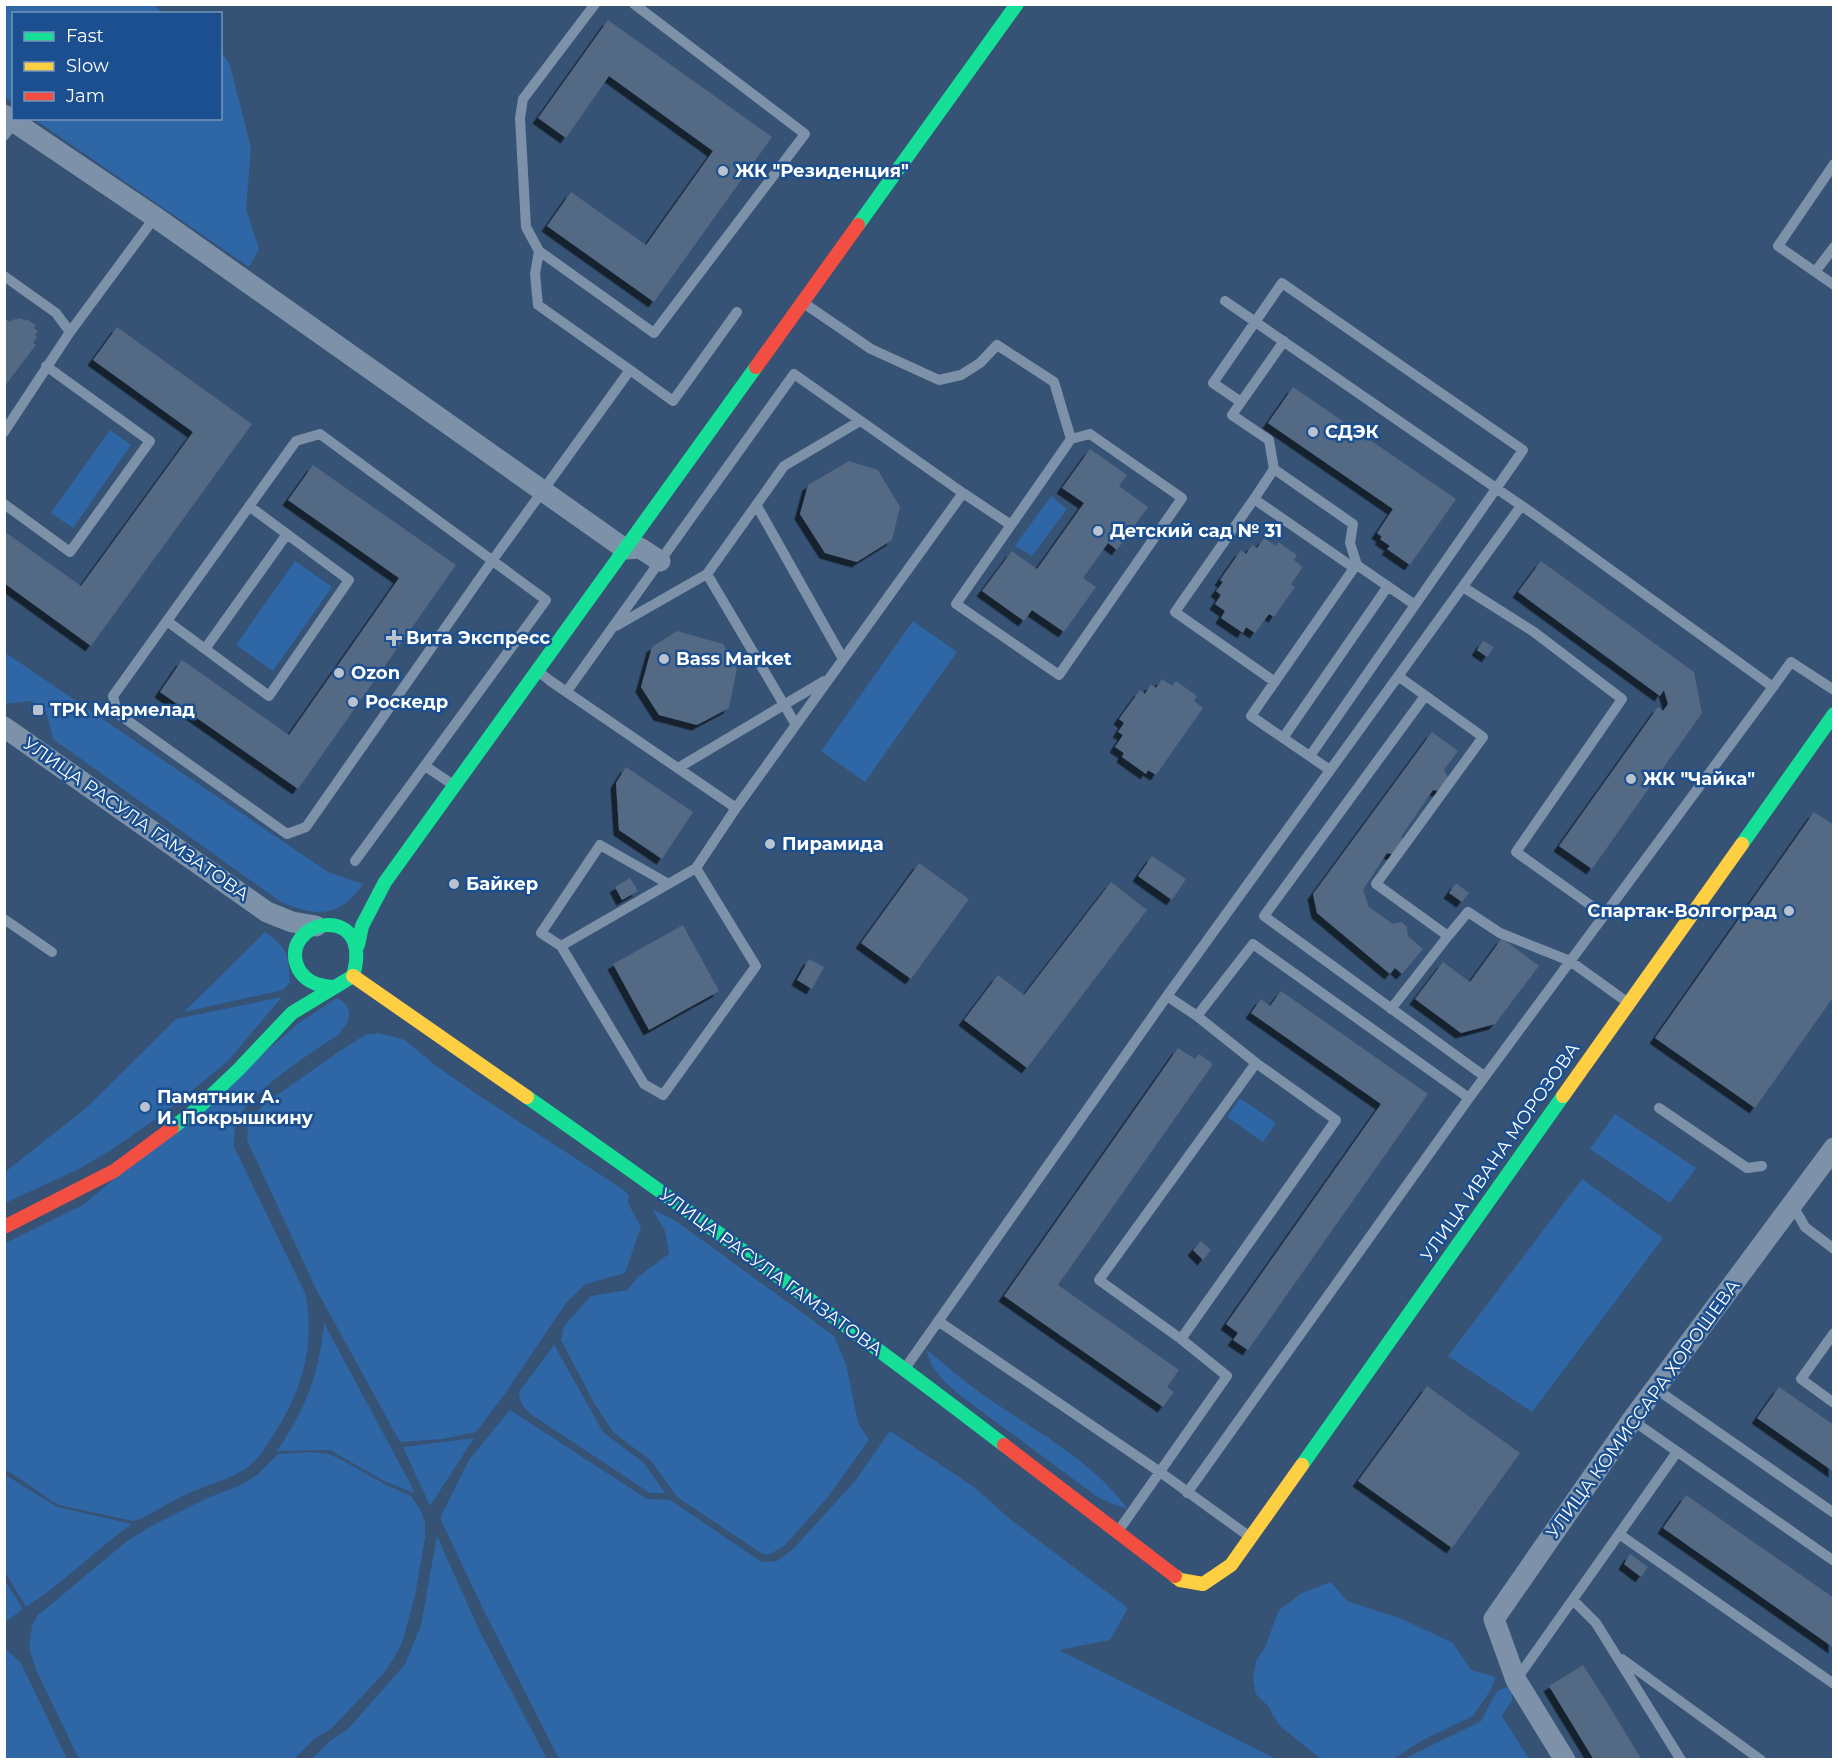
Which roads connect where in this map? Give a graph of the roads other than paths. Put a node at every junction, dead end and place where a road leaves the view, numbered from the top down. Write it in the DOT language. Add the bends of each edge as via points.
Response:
graph roads {
  1 [pos="595,4"];
  2 [pos="633,4"];
  3 [pos="1017,4"];
  4 [pos="8,125"];
  5 [pos="1833,164"];
  6 [pos="155,217"];
  7 [pos="1833,247"];
  8 [pos="540,251"];
  9 [pos="1815,272"];
  10 [pos="5,278"];
  11 [pos="1833,285"];
  12 [pos="1226,301"];
  13 [pos="803,302"];
  14 [pos="737,312"];
  15 [pos="1256,322"];
  16 [pos="70,332"];
  17 [pos="1284,341"];
  18 [pos="46,366"];
  19 [pos="630,370"];
  20 [pos="1241,402"];
  21 [pos="860,421"];
  22 [pos="4,432"];
  23 [pos="1071,439"];
  24 [pos="1274,469"];
  25 [pos="1496,488"];
  26 [pos="542,492"];
  27 [pos="963,493"];
  28 [pos="1254,499"];
  29 [pos="4,504"];
  30 [pos="249,506"];
  31 [pos="757,506"];
  32 [pos="1521,506"];
  33 [pos="1011,525"];
  34 [pos="287,534"];
  35 [pos="625,549"];
  36 [pos="492,561"];
  37 [pos="660,561"];
  38 [pos="1355,566"];
  39 [pos="707,574"];
  40 [pos="1388,586"];
  41 [pos="1463,587"];
  42 [pos="1415,605"];
  43 [pos="167,621"];
  44 [pos="613,627"];
  45 [pos="205,649"];
  46 [pos="843,659"];
  47 [pos="538,670"];
  48 [pos="1398,676"];
  49 [pos="830,678"];
  50 [pos="1275,682"];
  51 [pos="1773,687"];
  52 [pos="1833,690"];
  53 [pos="567,691"];
  54 [pos="1425,696"];
  55 [pos="784,705"];
  56 [pos="1833,714"];
  57 [pos="796,725"];
  58 [pos="4,727"];
  59 [pos="1283,738"];
  60 [pos="1310,756"];
  61 [pos="425,766"];
  62 [pos="678,768"];
  63 [pos="1329,770"];
  64 [pos="455,786"];
  65 [pos="736,808"];
  66 [pos="355,861"];
  67 [pos="696,868"];
  68 [pos="385,882"];
  69 [pos="667,883"];
  70 [pos="357,903"];
  71 [pos="267,912"];
  72 [pos="339,914"];
  73 [pos="1604,914"];
  74 [pos="4,919"];
  75 [pos="319,925"];
  76 [pos="1448,936"];
  77 [pos="358,945"];
  78 [pos="561,946"];
  79 [pos="52,952"];
  80 [pos="1570,961"];
  81 [pos="297,963"];
  82 [pos="353,976"];
  83 [pos="333,987"];
  84 [pos="1167,996"];
  85 [pos="1627,1002"];
  86 [pos="1392,1009"];
  87 [pos="1197,1016"];
  88 [pos="267,1039"];
  89 [pos="1256,1063"];
  90 [pos="1484,1076"];
  91 [pos="1468,1098"];
  92 [pos="1659,1108"];
  93 [pos="1833,1148"];
  94 [pos="1762,1166"];
  95 [pos="1788,1209"];
  96 [pos="4,1227"];
  97 [pos="1833,1249"];
  98 [pos="939,1321"];
  99 [pos="1833,1333"];
  100 [pos="1180,1339"];
  101 [pos="905,1369"];
  102 [pos="1656,1389"];
  103 [pos="1833,1402"];
  104 [pos="1632,1420"];
  105 [pos="1677,1452"];
  106 [pos="1160,1472"];
  107 [pos="1187,1493"];
  108 [pos="1833,1514"];
  109 [pos="1118,1532"];
  110 [pos="1620,1533"];
  111 [pos="1250,1537"];
  112 [pos="1833,1561"];
  113 [pos="1180,1580"];
  114 [pos="1573,1600"];
  115 [pos="1617,1655"];
  116 [pos="1516,1680"];
  117 [pos="1833,1684"];
  118 [pos="1565,1760"];
  119 [pos="1681,1760"];
  120 [pos="1761,1760"];
  1 -- 8 [label="lane" via="523,99 520,118 526,227"];
  2 -- 8 [label="lane" via="805,134 654,333"];
  3 -- 13 [label="street"];
  4 -- 6 [label="street"];
  5 -- 9 [label="lane" via="1778,246"];
  6 -- 16 [label="lane"];
  6 -- 26 [label="street"];
  7 -- 9 [label="lane"];
  8 -- 19 [label="lane" via="536,274 538,305"];
  9 -- 11 [label="lane"];
  10 -- 16 [label="lane" via="56,313"];
  12 -- 15 [label="lane"];
  13 -- 23 [label="lane" via="871,350 939,380 961,375 997,345 1054,382"];
  13 -- 35 [label="street"];
  14 -- 19 [label="lane" via="674,401"];
  15 -- 17 [label="lane"];
  15 -- 20 [label="lane" via="1213,383"];
  15 -- 25 [label="lane" via="1282,283 1523,450"];
  16 -- 18 [label="lane"];
  17 -- 20 [label="lane"];
  17 -- 25 [label="lane"];
  18 -- 22 [label="lane"];
  18 -- 29 [label="lane" via="150,441 70,552"];
  19 -- 26 [label="lane"];
  20 -- 24 [label="lane" via="1232,415 1269,440"];
  21 -- 27 [label="lane"];
  21 -- 31 [label="lane" via="784,466"];
  21 -- 37 [label="lane" via="794,374"];
  23 -- 33 [label="lane"];
  23 -- 33 [label="lane" via="1090,434 1182,498 1059,675 956,604"];
  24 -- 28 [label="lane"];
  24 -- 38 [label="lane" via="1353,524 1350,543"];
  25 -- 32 [label="lane"];
  25 -- 42 [label="lane"];
  26 -- 35 [label="street"];
  26 -- 36 [label="lane"];
  27 -- 33 [label="lane"];
  27 -- 46 [label="lane"];
  28 -- 38 [label="lane"];
  28 -- 50 [label="lane" via="1175,612"];
  30 -- 34 [label="lane"];
  30 -- 36 [label="lane" via="296,441 320,434"];
  30 -- 43 [label="lane"];
  31 -- 39 [label="lane"];
  31 -- 46 [label="lane"];
  32 -- 41 [label="lane"];
  32 -- 51 [label="lane"];
  34 -- 45 [label="lane"];
  34 -- 45 [label="lane" via="349,580 269,696"];
  35 -- 37 [label="street" via="640,548"];
  35 -- 47 [label="street"];
  36 -- 43 [label="lane" via="306,828 286,834 117,713 113,696"];
  36 -- 61 [label="lane" via="546,600"];
  37 -- 44 [label="lane"];
  38 -- 40 [label="lane"];
  38 -- 50 [label="lane"];
  39 -- 44 [label="lane"];
  39 -- 55 [label="lane"];
  40 -- 42 [label="lane"];
  40 -- 59 [label="lane"];
  41 -- 48 [label="lane"];
  41 -- 73 [label="lane" via="1534,632 1622,699 1516,852"];
  42 -- 60 [label="lane"];
  43 -- 45 [label="lane"];
  44 -- 53 [label="lane"];
  46 -- 49 [label="lane"];
  47 -- 53 [label="lane"];
  47 -- 64 [label="street"];
  48 -- 54 [label="lane"];
  48 -- 63 [label="lane"];
  49 -- 55 [label="lane"];
  49 -- 57 [label="lane"];
  50 -- 59 [label="lane" via="1251,716"];
  51 -- 52 [label="lane" via="1791,662"];
  51 -- 73 [label="lane"];
  53 -- 62 [label="lane"];
  54 -- 76 [label="lane" via="1483,737 1376,884"];
  54 -- 86 [label="lane" via="1264,916"];
  55 -- 57 [label="lane"];
  55 -- 62 [label="lane"];
  56 -- 85 [label="street, УЛИЦА ИВАНА МОРОЗОВА"];
  57 -- 65 [label="lane"];
  58 -- 71 [label="street, УЛИЦА РАСУЛА ГАМЗАТОВА"];
  59 -- 60 [label="lane"];
  60 -- 63 [label="lane"];
  61 -- 64 [label="lane"];
  61 -- 66 [label="lane"];
  62 -- 65 [label="lane"];
  63 -- 84 [label="lane"];
  64 -- 68 [label="street"];
  65 -- 67 [label="lane"];
  67 -- 69 [label="lane"];
  67 -- 78 [label="lane" via="756,966 663,1095 644,1084"];
  68 -- 70 [label="street"];
  68 -- 77 [label="street" via="362,926"];
  69 -- 78 [label="lane"];
  69 -- 78 [label="lane" via="600,845 542,933"];
  71 -- 75 [label="street, УЛИЦА РАСУЛА ГАМЗАТОВА" via="292,922"];
  71 -- 81 [label="street, УЛИЦА РАСУЛА ГАМЗАТОВА"];
  72 -- 75 [label="street"];
  73 -- 80 [label="lane"];
  74 -- 79 [label="lane"];
  75 -- 77 [label="street" via="344,928"];
  75 -- 81 [label="street" via="301,939"];
  76 -- 80 [label="lane" via="1468,912 1500,933"];
  76 -- 86 [label="lane"];
  77 -- 82 [label="street" via="358,966"];
  80 -- 85 [label="lane"];
  80 -- 90 [label="lane"];
  81 -- 83 [label="street" via="311,983"];
  81 -- 88 [label="street" via="294,990"];
  82 -- 83 [label="street"];
  82 -- 101 [label="street, УЛИЦА РАСУЛА ГАМЗАТОВА" via="653,1185"];
  83 -- 88 [label="street" via="292,1013"];
  84 -- 87 [label="lane"];
  84 -- 98 [label="lane"];
  85 -- 111 [label="street, УЛИЦА ИВАНА МОРОЗОВА"];
  86 -- 90 [label="lane"];
  87 -- 89 [label="lane"];
  87 -- 91 [label="lane" via="1252,944"];
  88 -- 96 [label="street" via="197,1109 123,1165"];
  89 -- 100 [label="lane" via="1336,1120"];
  89 -- 100 [label="lane" via="1099,1280"];
  90 -- 91 [label="lane"];
  91 -- 107 [label="lane"];
  92 -- 94 [label="lane" via="1747,1168"];
  93 -- 95 [label="street, УЛИЦА КОМИССАРА ХОРОШЕВА"];
  95 -- 97 [label="lane" via="1796,1211 1805,1227"];
  95 -- 102 [label="street, УЛИЦА КОМИССАРА ХОРОШЕВА"];
  98 -- 101 [label="lane"];
  98 -- 106 [label="lane"];
  99 -- 103 [label="lane" via="1801,1379"];
  100 -- 106 [label="lane" via="1227,1376"];
  101 -- 109 [label="street, УЛИЦА РАСУЛА ГАМЗАТОВА"];
  102 -- 104 [label="street, УЛИЦА КОМИССАРА ХОРОШЕВА"];
  102 -- 108 [label="lane"];
  104 -- 105 [label="lane"];
  104 -- 116 [label="street, УЛИЦА КОМИССАРА ХОРОШЕВА" via="1494,1619"];
  105 -- 110 [label="lane"];
  105 -- 112 [label="lane"];
  106 -- 107 [label="lane"];
  106 -- 109 [label="lane"];
  107 -- 111 [label="lane"];
  109 -- 113 [label="street, УЛИЦА РАСУЛА ГАМЗАТОВА"];
  110 -- 114 [label="lane"];
  110 -- 117 [label="lane"];
  111 -- 113 [label="street, УЛИЦА ИВАНА МОРОЗОВА" via="1231,1565 1203,1584"];
  114 -- 115 [label="lane" via="1596,1623"];
  114 -- 116 [label="lane"];
  115 -- 119 [label="lane"];
  115 -- 120 [label="lane"];
  116 -- 118 [label="street"];
}
